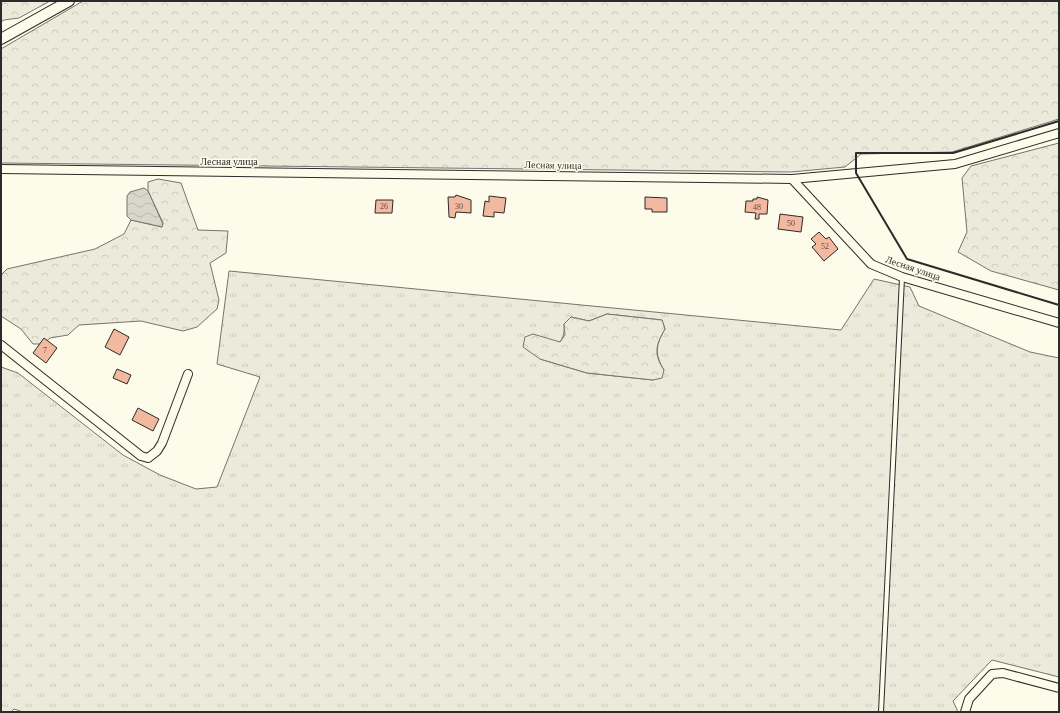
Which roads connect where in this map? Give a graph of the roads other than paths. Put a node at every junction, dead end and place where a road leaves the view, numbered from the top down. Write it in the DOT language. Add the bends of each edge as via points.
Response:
graph roads {
  1 [pos="69,1"];
  2 [pos="1,39"];
  3 [pos="1059,133"];
  4 [pos="1,169"];
  5 [pos="792,179"];
  6 [pos="902,277"];
  7 [pos="1059,323"];
  8 [pos="1,345"];
  9 [pos="188,374"];
  10 [pos="1059,688"];
  11 [pos="881,712"];
  12 [pos="965,712"];
  1 -- 2 [label="street"];
  3 -- 5 [label="street" via="955,164"];
  4 -- 5 [label="street, Лесная улица"];
  5 -- 6 [label="street, Лесная улица" via="871,264"];
  6 -- 7 [label="street, Лесная улица"];
  6 -- 11 [label="lane"];
  8 -- 9 [label="street" via="141,456 148,458 162,443"];
  10 -- 12 [label="street" via="1004,673 992,674 969,699"];
}
